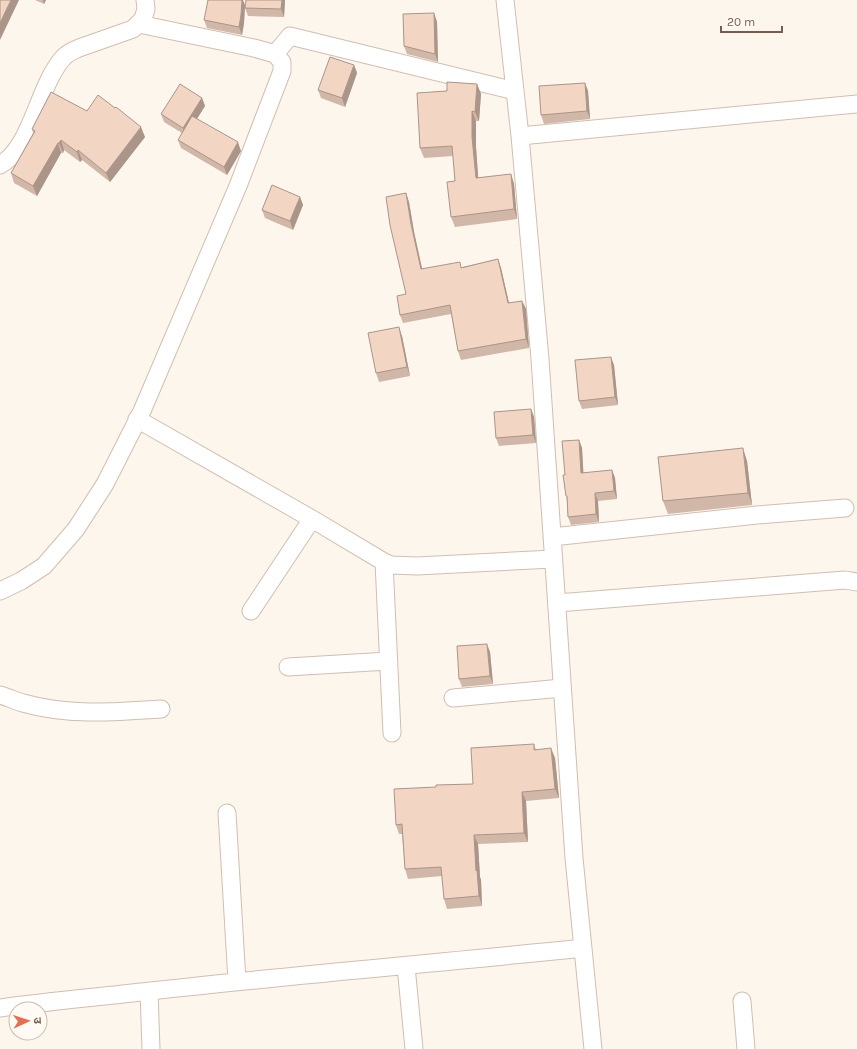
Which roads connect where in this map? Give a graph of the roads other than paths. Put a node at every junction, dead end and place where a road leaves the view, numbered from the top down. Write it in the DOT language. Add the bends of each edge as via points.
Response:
graph roads {
  1 [pos="146,0"];
  2 [pos="505,0"];
  3 [pos="139,24"];
  4 [pos="275,54"];
  5 [pos="515,91"];
  6 [pos="857,104"];
  7 [pos="520,136"];
  8 [pos="0,165"];
  9 [pos="137,419"];
  10 [pos="845,508"];
  11 [pos="312,519"];
  12 [pos="552,537"];
  13 [pos="553,559"];
  14 [pos="384,562"];
  15 [pos="857,582"];
  16 [pos="0,591"];
  17 [pos="556,603"];
  18 [pos="251,611"];
  19 [pos="388,661"];
  20 [pos="288,667"];
  21 [pos="562,688"];
  22 [pos="0,694"];
  23 [pos="453,698"];
  24 [pos="161,709"];
  25 [pos="392,733"];
  26 [pos="227,813"];
  27 [pos="583,948"];
  28 [pos="406,966"];
  29 [pos="237,981"];
  30 [pos="149,991"];
  31 [pos="742,1001"];
  32 [pos="0,1008"];
  33 [pos="151,1049"];
  34 [pos="414,1049"];
  35 [pos="592,1049"];
  36 [pos="746,1049"];
  1 -- 3 [label="street" via="145,13"];
  2 -- 5 [label="street"];
  3 -- 4 [label="street"];
  3 -- 8 [label="street" via="133,29 79,48 64,57 53,73 18,147 6,162"];
  4 -- 5 [label="street" via="290,36"];
  4 -- 9 [label="street" via="282,62 278,83 238,186"];
  5 -- 7 [label="street"];
  6 -- 7 [label="street"];
  7 -- 12 [label="street" via="540,359"];
  9 -- 11 [label="street"];
  9 -- 16 [label="street" via="104,484 76,529 44,566"];
  10 -- 12 [label="street"];
  11 -- 14 [label="street"];
  11 -- 18 [label="street"];
  12 -- 13 [label="street"];
  13 -- 14 [label="street" via="417,566 391,565"];
  13 -- 17 [label="street"];
  14 -- 19 [label="street"];
  15 -- 17 [label="street" via="845,580"];
  17 -- 21 [label="street"];
  19 -- 20 [label="street"];
  19 -- 25 [label="street"];
  21 -- 23 [label="street"];
  21 -- 27 [label="street"];
  22 -- 24 [label="street" via="23,703 51,709 99,713"];
  26 -- 29 [label="street"];
  27 -- 28 [label="street"];
  27 -- 35 [label="street"];
  28 -- 29 [label="street"];
  28 -- 34 [label="street"];
  29 -- 30 [label="street"];
  30 -- 32 [label="street"];
  30 -- 33 [label="street"];
  31 -- 36 [label="street"];
}
